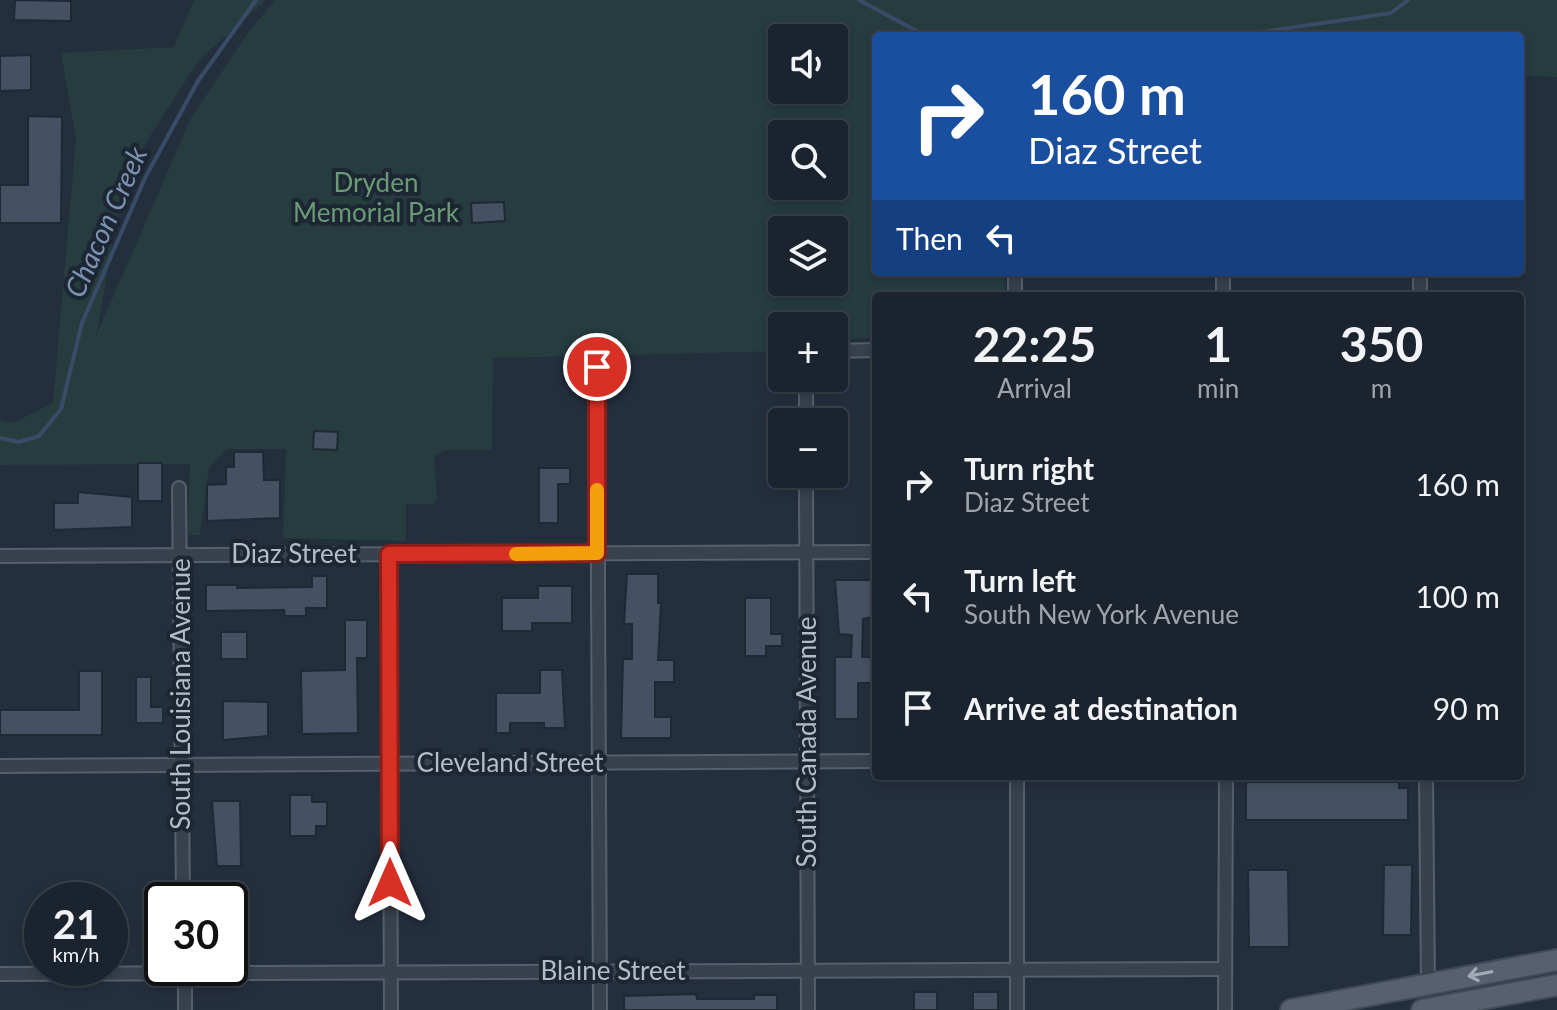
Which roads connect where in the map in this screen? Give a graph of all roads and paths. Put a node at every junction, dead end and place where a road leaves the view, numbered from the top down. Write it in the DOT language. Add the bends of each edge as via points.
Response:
graph roads {
  1 [pos="872,350"];
  2 [pos="848,351"];
  3 [pos="597,367"];
  4 [pos="179,488"];
  5 [pos="806,488"];
  6 [pos="872,552"];
  7 [pos="597,553"];
  8 [pos="806,553"];
  9 [pos="389,554"];
  10 [pos="180,555"];
  11 [pos="0,556"];
  12 [pos="808,761"];
  13 [pos="872,761"];
  14 [pos="599,763"];
  15 [pos="390,764"];
  16 [pos="181,765"];
  17 [pos="0,766"];
  18 [pos="1017,780"];
  19 [pos="1226,780"];
  20 [pos="1426,780"];
  21 [pos="183,882"];
  22 [pos="1557,960"];
  23 [pos="1225,969"];
  24 [pos="808,970"];
  25 [pos="1018,970"];
  26 [pos="248,971"];
  27 [pos="144,972"];
  28 [pos="391,972"];
  29 [pos="600,972"];
  30 [pos="0,974"];
  31 [pos="1428,984"];
  32 [pos="1557,985"];
  33 [pos="185,986"];
  34 [pos="185,1010"];
  35 [pos="391,1010"];
  36 [pos="600,1010"];
  37 [pos="808,1010"];
  38 [pos="1017,1010"];
  39 [pos="1225,1010"];
  40 [pos="1291,1010"];
  41 [pos="1422,1010"];
  1 -- 2 [label="street"];
  3 -- 7 [label="street"];
  4 -- 10 [label="street, South Louisiana Avenue"];
  5 -- 8 [label="street, South Canada Avenue"];
  6 -- 8 [label="street, Diaz Street"];
  7 -- 8 [label="street, Diaz Street"];
  7 -- 9 [label="street, Diaz Street"];
  7 -- 14 [label="street"];
  8 -- 12 [label="street, South Canada Avenue"];
  9 -- 10 [label="street, Diaz Street"];
  9 -- 15 [label="street"];
  10 -- 11 [label="street, Diaz Street"];
  10 -- 16 [label="street, South Louisiana Avenue"];
  12 -- 13 [label="street, Cleveland Street"];
  12 -- 14 [label="street, Cleveland Street"];
  12 -- 24 [label="street, South Canada Avenue"];
  14 -- 15 [label="street, Cleveland Street"];
  14 -- 29 [label="street"];
  15 -- 16 [label="street, Cleveland Street"];
  15 -- 28 [label="street"];
  16 -- 17 [label="street, Cleveland Street"];
  16 -- 21 [label="street, South Louisiana Avenue"];
  18 -- 25 [label="street"];
  19 -- 23 [label="street"];
  20 -- 31 [label="street"];
  22 -- 31 [label="main road, one-way"];
  23 -- 25 [label="street, Blaine Street"];
  23 -- 39 [label="street"];
  24 -- 25 [label="street, Blaine Street"];
  24 -- 29 [label="street, Blaine Street"];
  24 -- 37 [label="street, South Canada Avenue"];
  25 -- 38 [label="street"];
  26 -- 28 [label="street, Blaine Street"];
  27 -- 30 [label="street, Blaine Street"];
  28 -- 29 [label="street, Blaine Street"];
  28 -- 35 [label="street"];
  29 -- 36 [label="street"];
  31 -- 40 [label="main road"];
  32 -- 41 [label="main road"];
  33 -- 34 [label="street"];
}
